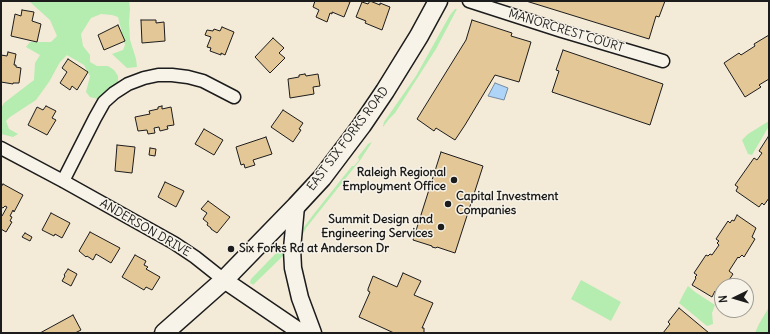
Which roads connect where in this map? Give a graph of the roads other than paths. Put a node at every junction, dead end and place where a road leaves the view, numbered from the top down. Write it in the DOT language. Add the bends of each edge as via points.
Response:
graph roads {
  1 [pos="438,1"];
  2 [pos="469,1"];
  3 [pos="663,61"];
  4 [pos="234,97"];
  5 [pos="1,148"];
  6 [pos="63,181"];
  7 [pos="296,206"];
  8 [pos="224,280"];
  9 [pos="164,333"];
  10 [pos="302,333"];
  11 [pos="313,333"];
  1 -- 7 [label="main road, EAST SIX FORKS ROAD" via="403,63 362,125 322,178"];
  2 -- 3 [label="street, MANORCREST COURT"];
  4 -- 6 [label="street" via="203,81 172,75 158,75 128,84 104,102"];
  5 -- 6 [label="street, ANDERSON DRIVE"];
  6 -- 8 [label="street, ANDERSON DRIVE" via="174,243"];
  7 -- 8 [label="main road, EAST SIX FORKS ROAD"];
  7 -- 11 [label="street" via="293,268 300,298"];
  8 -- 9 [label="main road, EAST SIX FORKS ROAD"];
  8 -- 10 [label="street, ANDERSON DRIVE"];
}
